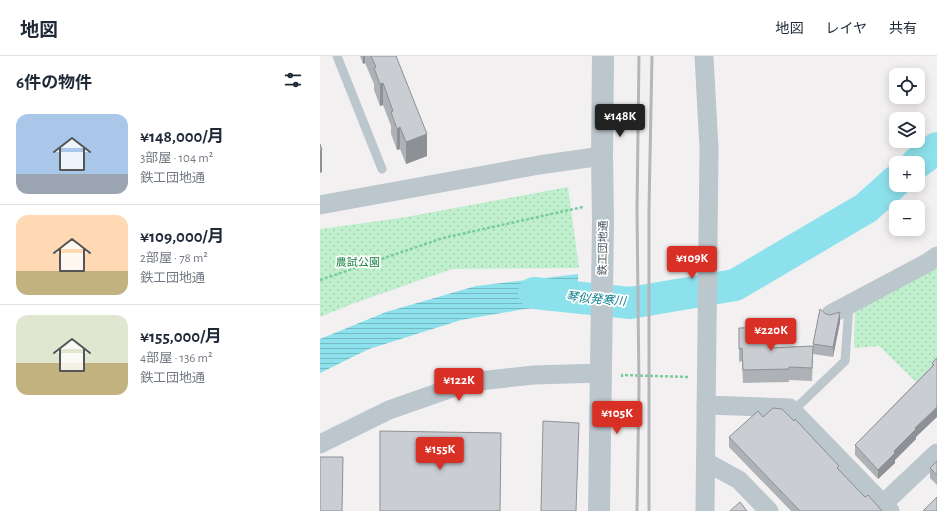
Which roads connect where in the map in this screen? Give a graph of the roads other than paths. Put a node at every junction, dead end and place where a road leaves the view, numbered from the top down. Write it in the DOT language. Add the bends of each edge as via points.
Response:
graph roads {
  1 [pos="336,56"];
  2 [pos="603,56"];
  3 [pos="704,56"];
  4 [pos="602,156"];
  5 [pos="382,169"];
  6 [pos="320,205"];
  7 [pos="937,256"];
  8 [pos="850,305"];
  9 [pos="831,314"];
  10 [pos="601,366"];
  11 [pos="706,405"];
  12 [pos="793,411"];
  13 [pos="320,444"];
  14 [pos="937,453"];
  15 [pos="706,462"];
  16 [pos="886,508"];
  17 [pos="599,511"];
  18 [pos="705,511"];
  19 [pos="769,511"];
  1 -- 5 [label="lane"];
  2 -- 4 [label="street, 鉄工団地通"];
  3 -- 11 [label="street" via="709,148"];
  4 -- 6 [label="street"];
  4 -- 10 [label="street, 鉄工団地通"];
  7 -- 8 [label="street"];
  8 -- 9 [label="street"];
  8 -- 12 [label="lane" via="846,361"];
  10 -- 13 [label="street" via="469,382 389,410"];
  10 -- 17 [label="street, 鉄工団地通"];
  11 -- 12 [label="street" via="790,408"];
  11 -- 15 [label="street"];
  12 -- 16 [label="street"];
  14 -- 16 [label="street"];
  15 -- 18 [label="street"];
  15 -- 19 [label="street" via="739,480"];
}
